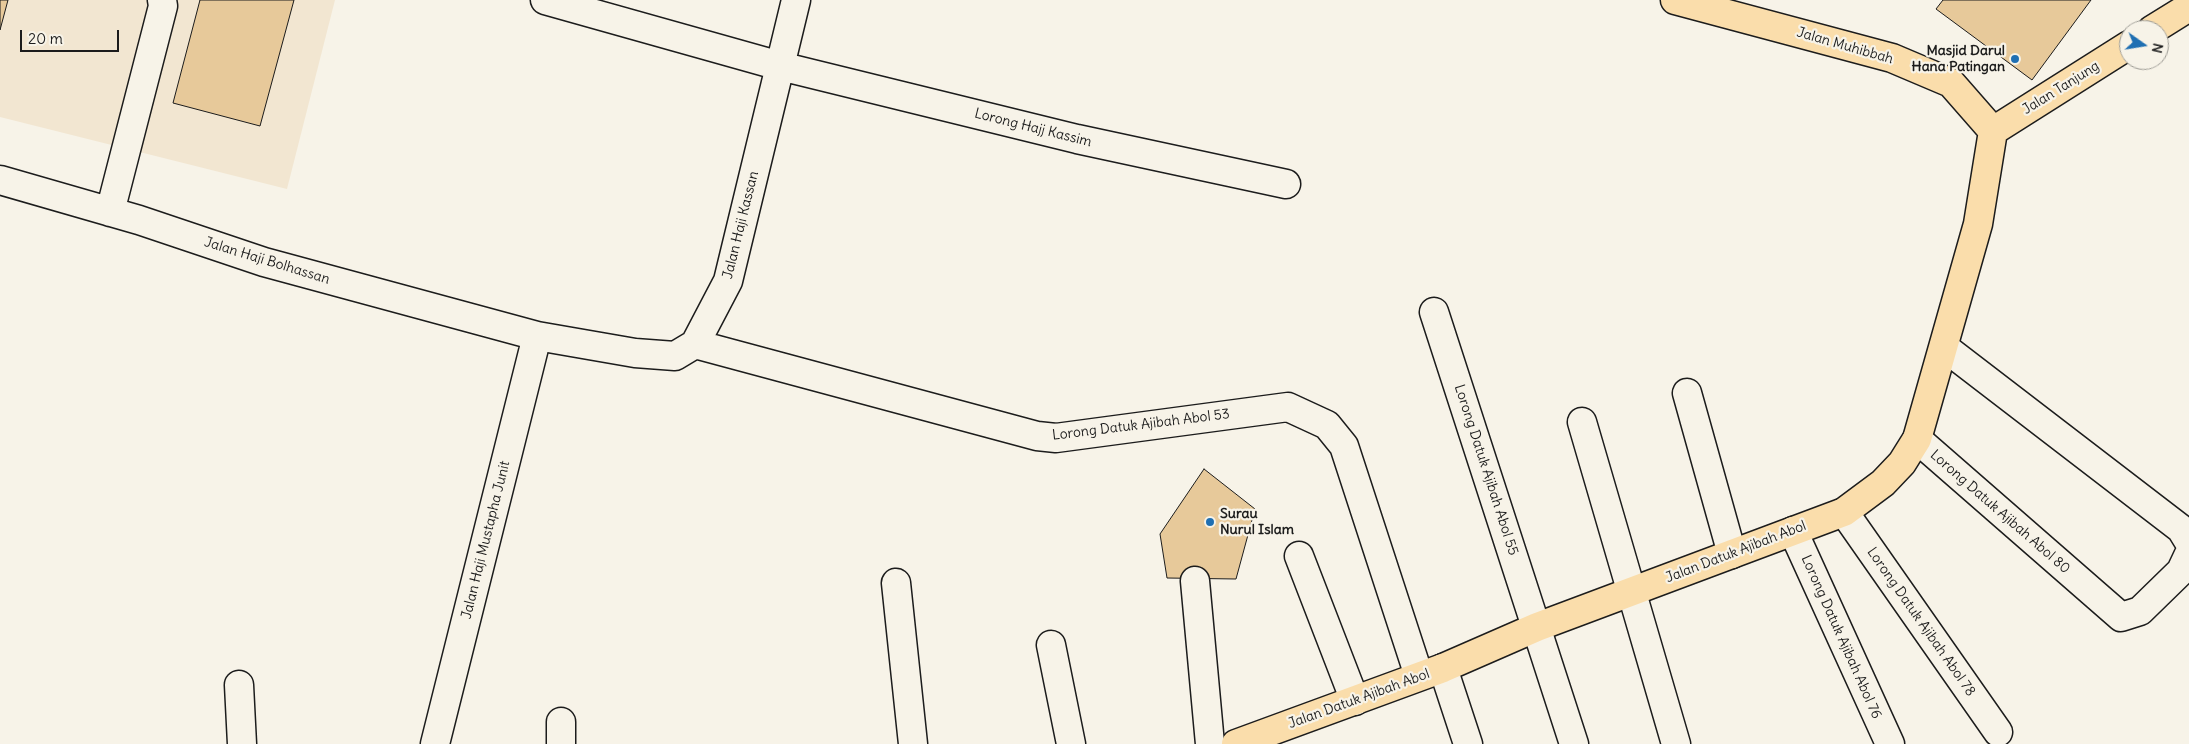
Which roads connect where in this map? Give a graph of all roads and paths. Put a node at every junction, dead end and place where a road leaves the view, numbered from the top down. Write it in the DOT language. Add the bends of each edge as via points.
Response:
graph roads {
  1 [pos="162,0"];
  2 [pos="545,0"];
  3 [pos="796,0"];
  4 [pos="1675,0"];
  5 [pos="2189,8"];
  6 [pos="2169,20"];
  7 [pos="2119,51"];
  8 [pos="780,66"];
  9 [pos="1993,132"];
  10 [pos="0,180"];
  11 [pos="1286,184"];
  12 [pos="110,212"];
  13 [pos="1434,312"];
  14 [pos="537,336"];
  15 [pos="695,344"];
  16 [pos="1944,347"];
  17 [pos="1687,393"];
  18 [pos="1582,422"];
  19 [pos="1917,439"];
  20 [pos="1844,512"];
  21 [pos="1793,531"];
  22 [pos="2189,542"];
  23 [pos="1732,554"];
  24 [pos="2189,554"];
  25 [pos="1299,556"];
  26 [pos="1195,581"];
  27 [pos="896,583"];
  28 [pos="1631,592"];
  29 [pos="1537,627"];
  30 [pos="1051,645"];
  31 [pos="1431,672"];
  32 [pos="239,685"];
  33 [pos="1355,701"];
  34 [pos="1998,732"];
  35 [pos="242,744"];
  36 [pos="435,744"];
  37 [pos="913,744"];
  38 [pos="1071,744"];
  39 [pos="1210,744"];
  40 [pos="1236,744"];
  41 [pos="1468,744"];
  42 [pos="1574,744"];
  43 [pos="1676,744"];
  44 [pos="1890,744"];
  1 -- 12 [label="street"];
  2 -- 8 [label="street, Lorong Hajj Kassim"];
  3 -- 8 [label="street, Jalan Haji Kassan"];
  4 -- 9 [label="main road, Jalan Muhibbah" via="1892,58 1951,83"];
  5 -- 6 [label="main road"];
  7 -- 9 [label="main road, Jalan Tanjung"];
  8 -- 11 [label="street, Lorong Hajj Kassim" via="1077,140"];
  8 -- 15 [label="street, Jalan Haji Kassan" via="728,281"];
  9 -- 16 [label="main road, Jalan Datuk Ajibah Abol" via="1978,224"];
  10 -- 12 [label="street, Jalan Haji Bolhassan"];
  12 -- 14 [label="street, Jalan Haji Bolhassan" via="264,262"];
  13 -- 29 [label="street, Lorong Datuk Ajibah Abol 55"];
  14 -- 15 [label="street" via="635,353 675,356"];
  14 -- 36 [label="street, Jalan Haji Mustapha Junit"];
  15 -- 31 [label="street, Lorong Datuk Ajibah Abol 53" via="1036,436 1056,438 1288,407 1327,425 1344,446"];
  16 -- 19 [label="main road, Jalan Datuk Ajibah Abol"];
  16 -- 22 [label="street" via="2180,529"];
  17 -- 23 [label="street"];
  18 -- 28 [label="street"];
  19 -- 20 [label="main road, Jalan Datuk Ajibah Abol" via="1902,463 1883,483"];
  19 -- 24 [label="street, Lorong Datuk Ajibah Abol 80" via="2121,617 2140,611 2181,571"];
  20 -- 21 [label="main road, Jalan Datuk Ajibah Abol"];
  20 -- 34 [label="street, Lorong Datuk Ajibah Abol 78"];
  21 -- 23 [label="main road, Jalan Datuk Ajibah Abol"];
  21 -- 44 [label="street, Lorong Datuk Ajibah Abol 76"];
  23 -- 28 [label="main road, Jalan Datuk Ajibah Abol"];
  25 -- 33 [label="street"];
  26 -- 39 [label="street"];
  27 -- 37 [label="street"];
  28 -- 29 [label="main road, Jalan Datuk Ajibah Abol"];
  28 -- 43 [label="street"];
  29 -- 31 [label="main road, Jalan Datuk Ajibah Abol"];
  29 -- 42 [label="street, Lorong Datuk Ajibah Abol 55"];
  30 -- 38 [label="street"];
  31 -- 33 [label="main road, Jalan Datuk Ajibah Abol"];
  31 -- 41 [label="street, Lorong Datuk Ajibah Abol 53"];
  32 -- 35 [label="street"];
  33 -- 40 [label="main road, Jalan Datuk Ajibah Abol"];
}
